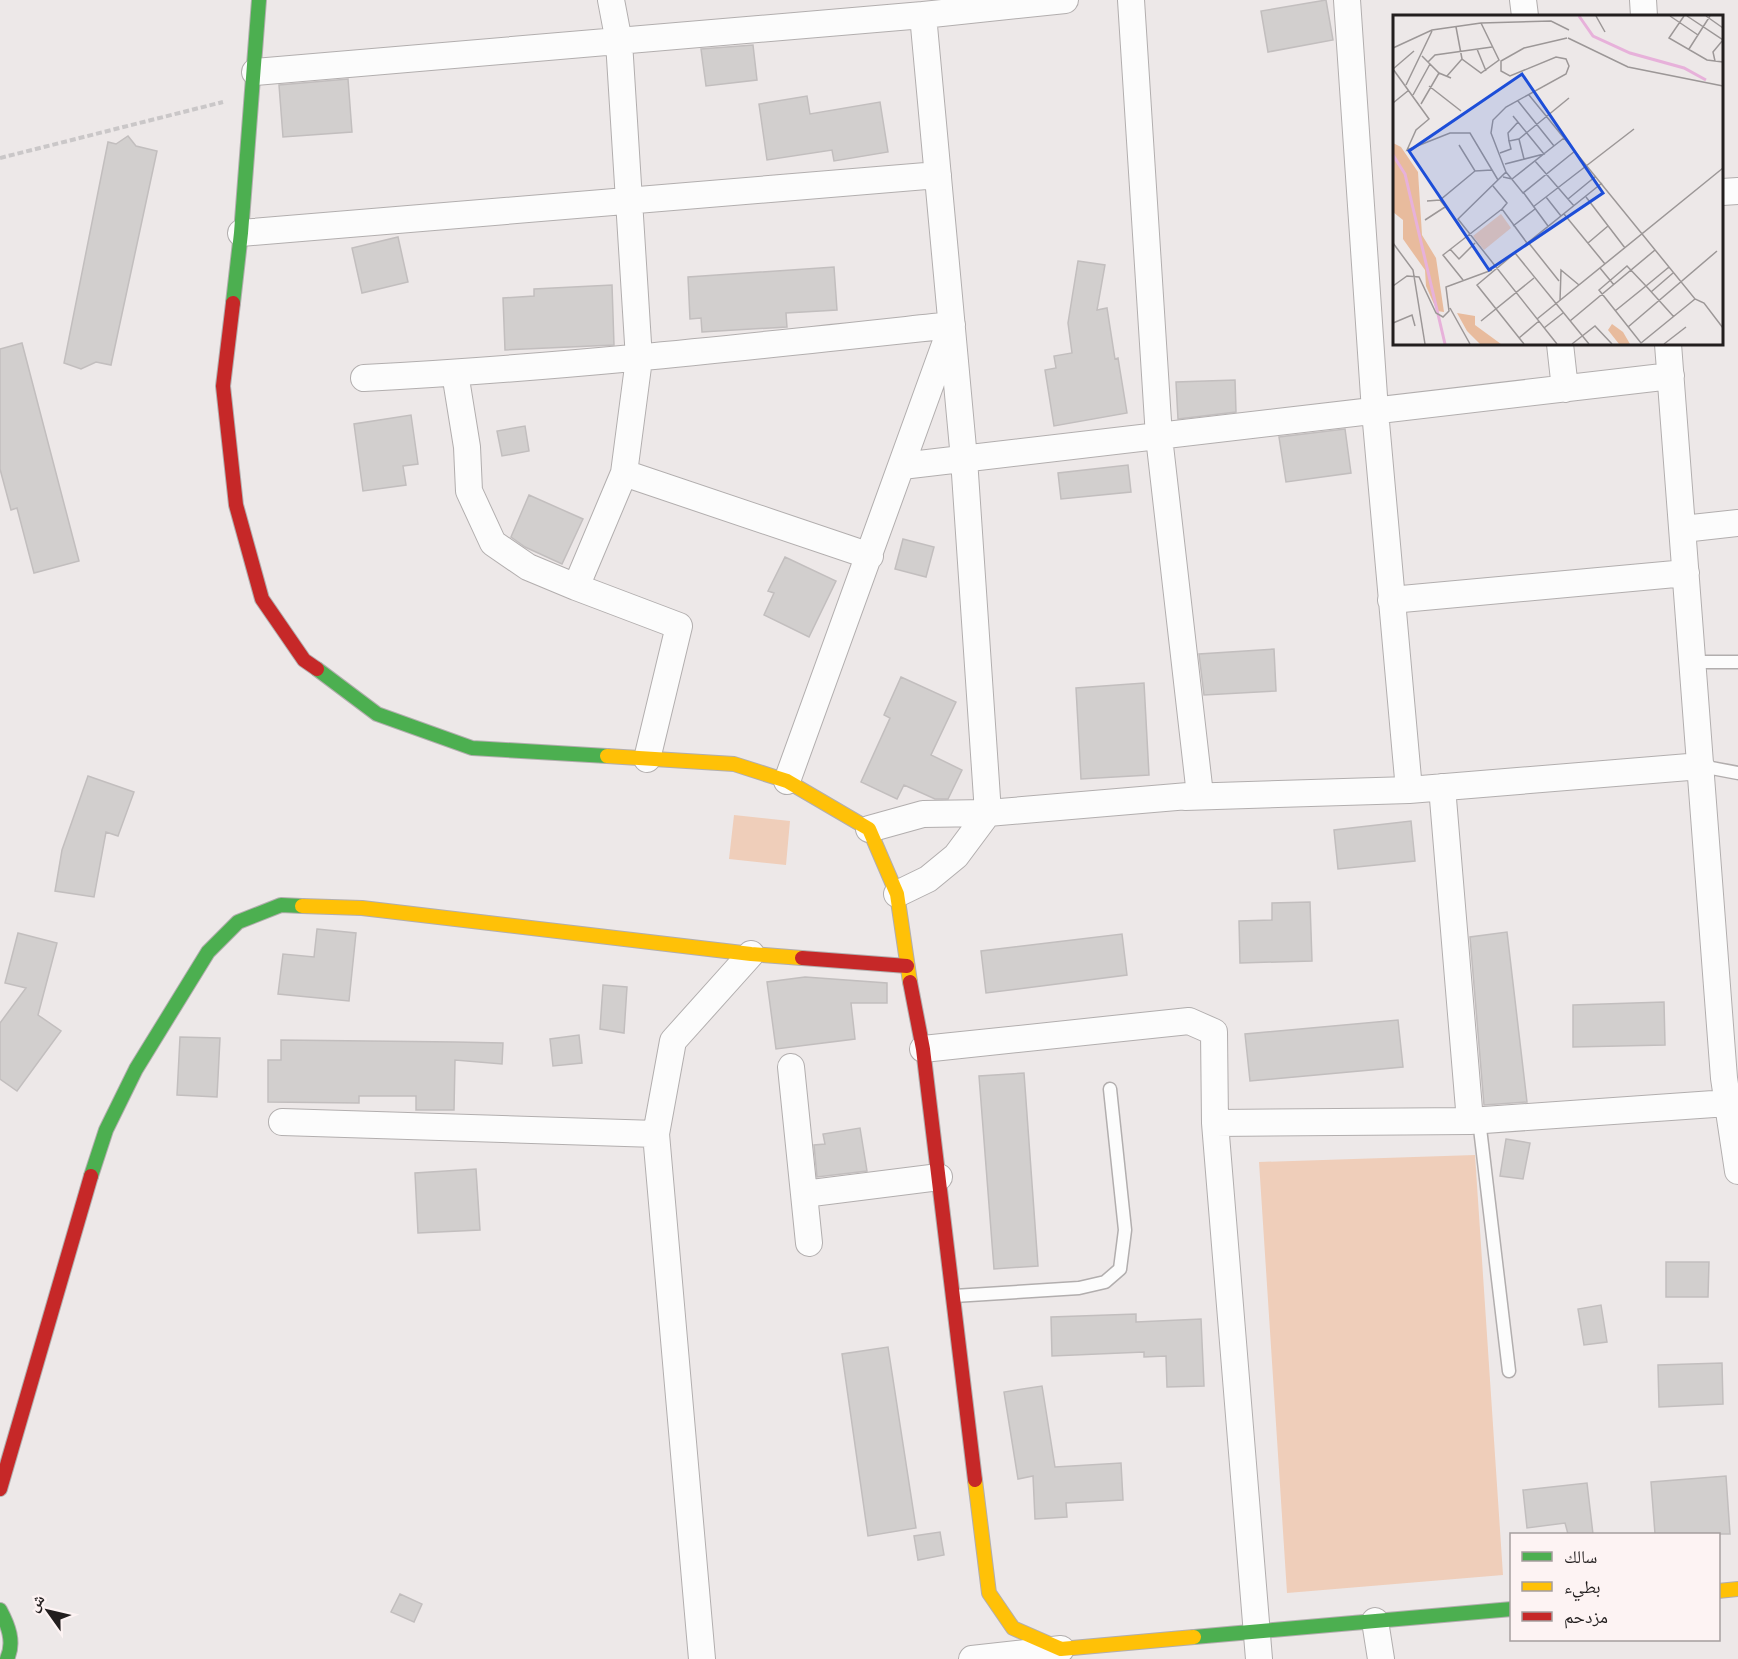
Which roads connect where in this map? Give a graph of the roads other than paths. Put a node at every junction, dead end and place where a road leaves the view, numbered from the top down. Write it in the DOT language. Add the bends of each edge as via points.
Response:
graph roads {
  1 [pos="259,0"];
  2 [pos="611,0"];
  3 [pos="1065,0"];
  4 [pos="1131,0"];
  5 [pos="1347,0"];
  6 [pos="1523,0"];
  7 [pos="1642,0"];
  8 [pos="923,15"];
  9 [pos="1525,15"];
  10 [pos="1644,15"];
  11 [pos="619,42"];
  12 [pos="254,83"];
  13 [pos="938,175"];
  14 [pos="1738,191"];
  15 [pos="1723,192"];
  16 [pos="629,200"];
  17 [pos="241,233"];
  18 [pos="952,325"];
  19 [pos="1560,345"];
  20 [pos="1668,345"];
  21 [pos="639,358"];
  22 [pos="455,373"];
  23 [pos="1671,376"];
  24 [pos="364,378"];
  25 [pos="1565,389"];
  26 [pos="1375,411"];
  27 [pos="1159,436"];
  28 [pos="964,459"];
  29 [pos="902,466"];
  30 [pos="624,473"];
  31 [pos="1738,524"];
  32 [pos="1683,529"];
  33 [pos="870,556"];
  34 [pos="1686,573"];
  35 [pos="576,587"];
  36 [pos="1392,600"];
  37 [pos="1693,662"];
  38 [pos="1738,662"];
  39 [pos="647,759"];
  40 [pos="1701,766"];
  41 [pos="1738,772"];
  42 [pos="787,781"];
  43 [pos="1442,787"];
  44 [pos="1409,790"];
  45 [pos="1179,797"];
  46 [pos="988,813"];
  47 [pos="869,829"];
  48 [pos="897,894"];
  49 [pos="751,954"];
  50 [pos="907,966"];
  51 [pos="923,1048"];
  52 [pos="791,1067"];
  53 [pos="1730,1086"];
  54 [pos="1110,1089"];
  55 [pos="1474,1121"];
  56 [pos="282,1122"];
  57 [pos="1215,1123"];
  58 [pos="656,1134"];
  59 [pos="1738,1171"];
  60 [pos="939,1177"];
  61 [pos="804,1194"];
  62 [pos="809,1242"];
  63 [pos="953,1296"];
  64 [pos="1509,1371"];
  65 [pos="0,1489"];
  66 [pos="1738,1589"];
  67 [pos="1720,1591"];
  68 [pos="1510,1609"];
  69 [pos="0,1610"];
  70 [pos="1375,1621"];
  71 [pos="1258,1632"];
  72 [pos="1061,1649"];
  73 [pos="7,1659"];
  74 [pos="702,1659"];
  75 [pos="972,1659"];
  76 [pos="1259,1659"];
  77 [pos="1381,1659"];
  1 -- 12 [label="main road"];
  2 -- 11 [label="street"];
  3 -- 8 [label="street"];
  4 -- 27 [label="street"];
  5 -- 26 [label="street"];
  6 -- 9 [label="street"];
  7 -- 10 [label="street"];
  8 -- 11 [label="street" via="891,14"];
  8 -- 13 [label="street"];
  11 -- 12 [label="street"];
  11 -- 16 [label="street"];
  12 -- 17 [label="main road"];
  13 -- 16 [label="street"];
  13 -- 18 [label="street"];
  14 -- 15 [label="street"];
  16 -- 17 [label="street"];
  16 -- 21 [label="street"];
  17 -- 39 [label="main road" via="224,386 236,505 262,599 304,660 377,714 472,748"];
  18 -- 21 [label="street"];
  18 -- 28 [label="street"];
  18 -- 29 [label="street"];
  19 -- 25 [label="street"];
  20 -- 23 [label="street"];
  21 -- 22 [label="street"];
  21 -- 30 [label="street"];
  22 -- 24 [label="street"];
  22 -- 35 [label="street" via="467,447 469,491 493,543 528,567"];
  23 -- 25 [label="street"];
  23 -- 32 [label="street"];
  25 -- 26 [label="street"];
  26 -- 27 [label="street"];
  26 -- 36 [label="street"];
  27 -- 28 [label="street"];
  27 -- 45 [label="street" via="1200,795"];
  28 -- 29 [label="street"];
  28 -- 46 [label="street"];
  29 -- 33 [label="street"];
  30 -- 33 [label="street"];
  30 -- 35 [label="street"];
  31 -- 32 [label="street"];
  32 -- 34 [label="street"];
  33 -- 42 [label="street"];
  34 -- 36 [label="street"];
  34 -- 37 [label="street"];
  35 -- 39 [label="street" via="679,626"];
  36 -- 44 [label="street"];
  37 -- 38 [label="lane"];
  37 -- 40 [label="street"];
  39 -- 42 [label="main road" via="734,764"];
  40 -- 41 [label="lane"];
  40 -- 43 [label="street"];
  40 -- 53 [label="street"];
  42 -- 47 [label="main road"];
  43 -- 44 [label="street"];
  43 -- 55 [label="street"];
  44 -- 45 [label="street"];
  45 -- 46 [label="street"];
  46 -- 47 [label="street" via="923,814"];
  46 -- 48 [label="street" via="956,856 928,879"];
  47 -- 48 [label="main road"];
  48 -- 50 [label="main road"];
  49 -- 50 [label="main road"];
  49 -- 58 [label="street" via="673,1041"];
  49 -- 65 [label="main road" via="362,908 282,905 238,922 208,952 136,1069 106,1130"];
  50 -- 51 [label="main road"];
  51 -- 57 [label="street" via="1190,1021 1214,1032"];
  51 -- 60 [label="main road"];
  52 -- 61 [label="street"];
  53 -- 55 [label="street"];
  53 -- 59 [label="street"];
  54 -- 63 [label="lane" via="1125,1230 1120,1269 1106,1282 1079,1288"];
  55 -- 57 [label="street"];
  55 -- 64 [label="lane"];
  56 -- 58 [label="street"];
  57 -- 71 [label="street"];
  58 -- 74 [label="street"];
  60 -- 61 [label="street"];
  60 -- 63 [label="main road"];
  61 -- 62 [label="street"];
  63 -- 72 [label="main road" via="989,1593 1013,1628"];
  66 -- 67 [label="main road"];
  68 -- 70 [label="main road"];
  69 -- 73 [label="main road" via="11,1642"];
  70 -- 71 [label="main road"];
  70 -- 77 [label="street"];
  71 -- 72 [label="main road"];
  71 -- 76 [label="street"];
  72 -- 75 [label="street"];
}
